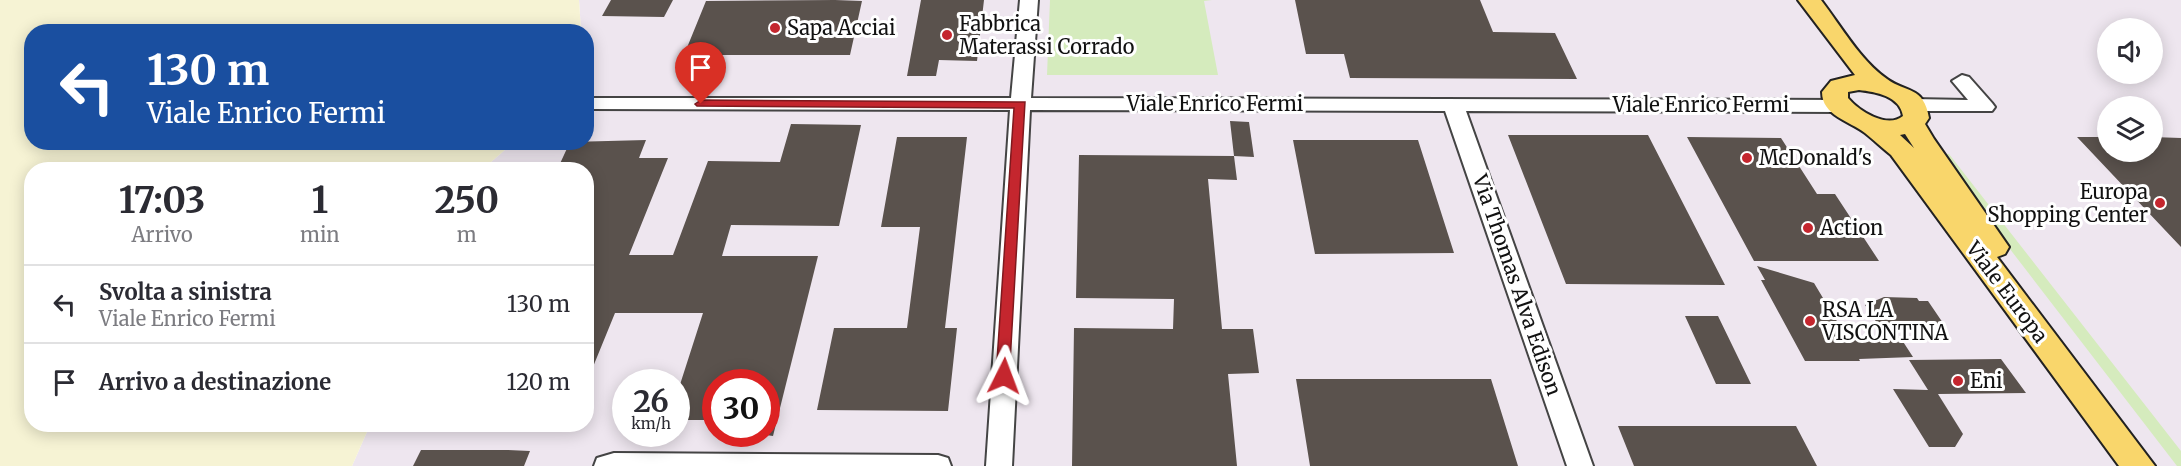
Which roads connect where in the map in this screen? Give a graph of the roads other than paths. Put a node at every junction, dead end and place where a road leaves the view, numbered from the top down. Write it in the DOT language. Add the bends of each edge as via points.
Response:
graph roads {
  1 [pos="1029,0"];
  2 [pos="1791,0"];
  3 [pos="1809,0"];
  4 [pos="1962,81"];
  5 [pos="1879,85"];
  6 [pos="1840,96"];
  7 [pos="594,104"];
  8 [pos="1020,104"];
  9 [pos="1453,104"];
  10 [pos="1913,114"];
  11 [pos="1871,124"];
  12 [pos="607,466"];
  13 [pos="938,466"];
  14 [pos="999,466"];
  15 [pos="1580,466"];
  16 [pos="2139,466"];
  17 [pos="2161,466"];
  1 -- 8 [label="street"];
  2 -- 6 [label="main road" via="1833,60"];
  3 -- 5 [label="main road"];
  4 -- 10 [label="street" via="1985,107"];
  5 -- 6 [label="main road" via="1859,82"];
  5 -- 10 [label="main road" via="1896,92"];
  6 -- 9 [label="street, Viale Enrico Fermi"];
  6 -- 11 [label="main road, Viale Europa"];
  7 -- 8 [label="street, Viale Enrico Fermi"];
  8 -- 9 [label="street, Viale Enrico Fermi"];
  8 -- 14 [label="street"];
  9 -- 15 [label="street, Via Thomas Alva Edison"];
  10 -- 11 [label="main road" via="1895,127"];
  10 -- 17 [label="main road, Viale Europa" via="1926,150 2006,264"];
  11 -- 16 [label="main road, Viale Europa" via="1900,149"];
  12 -- 13 [label="street"];
}
